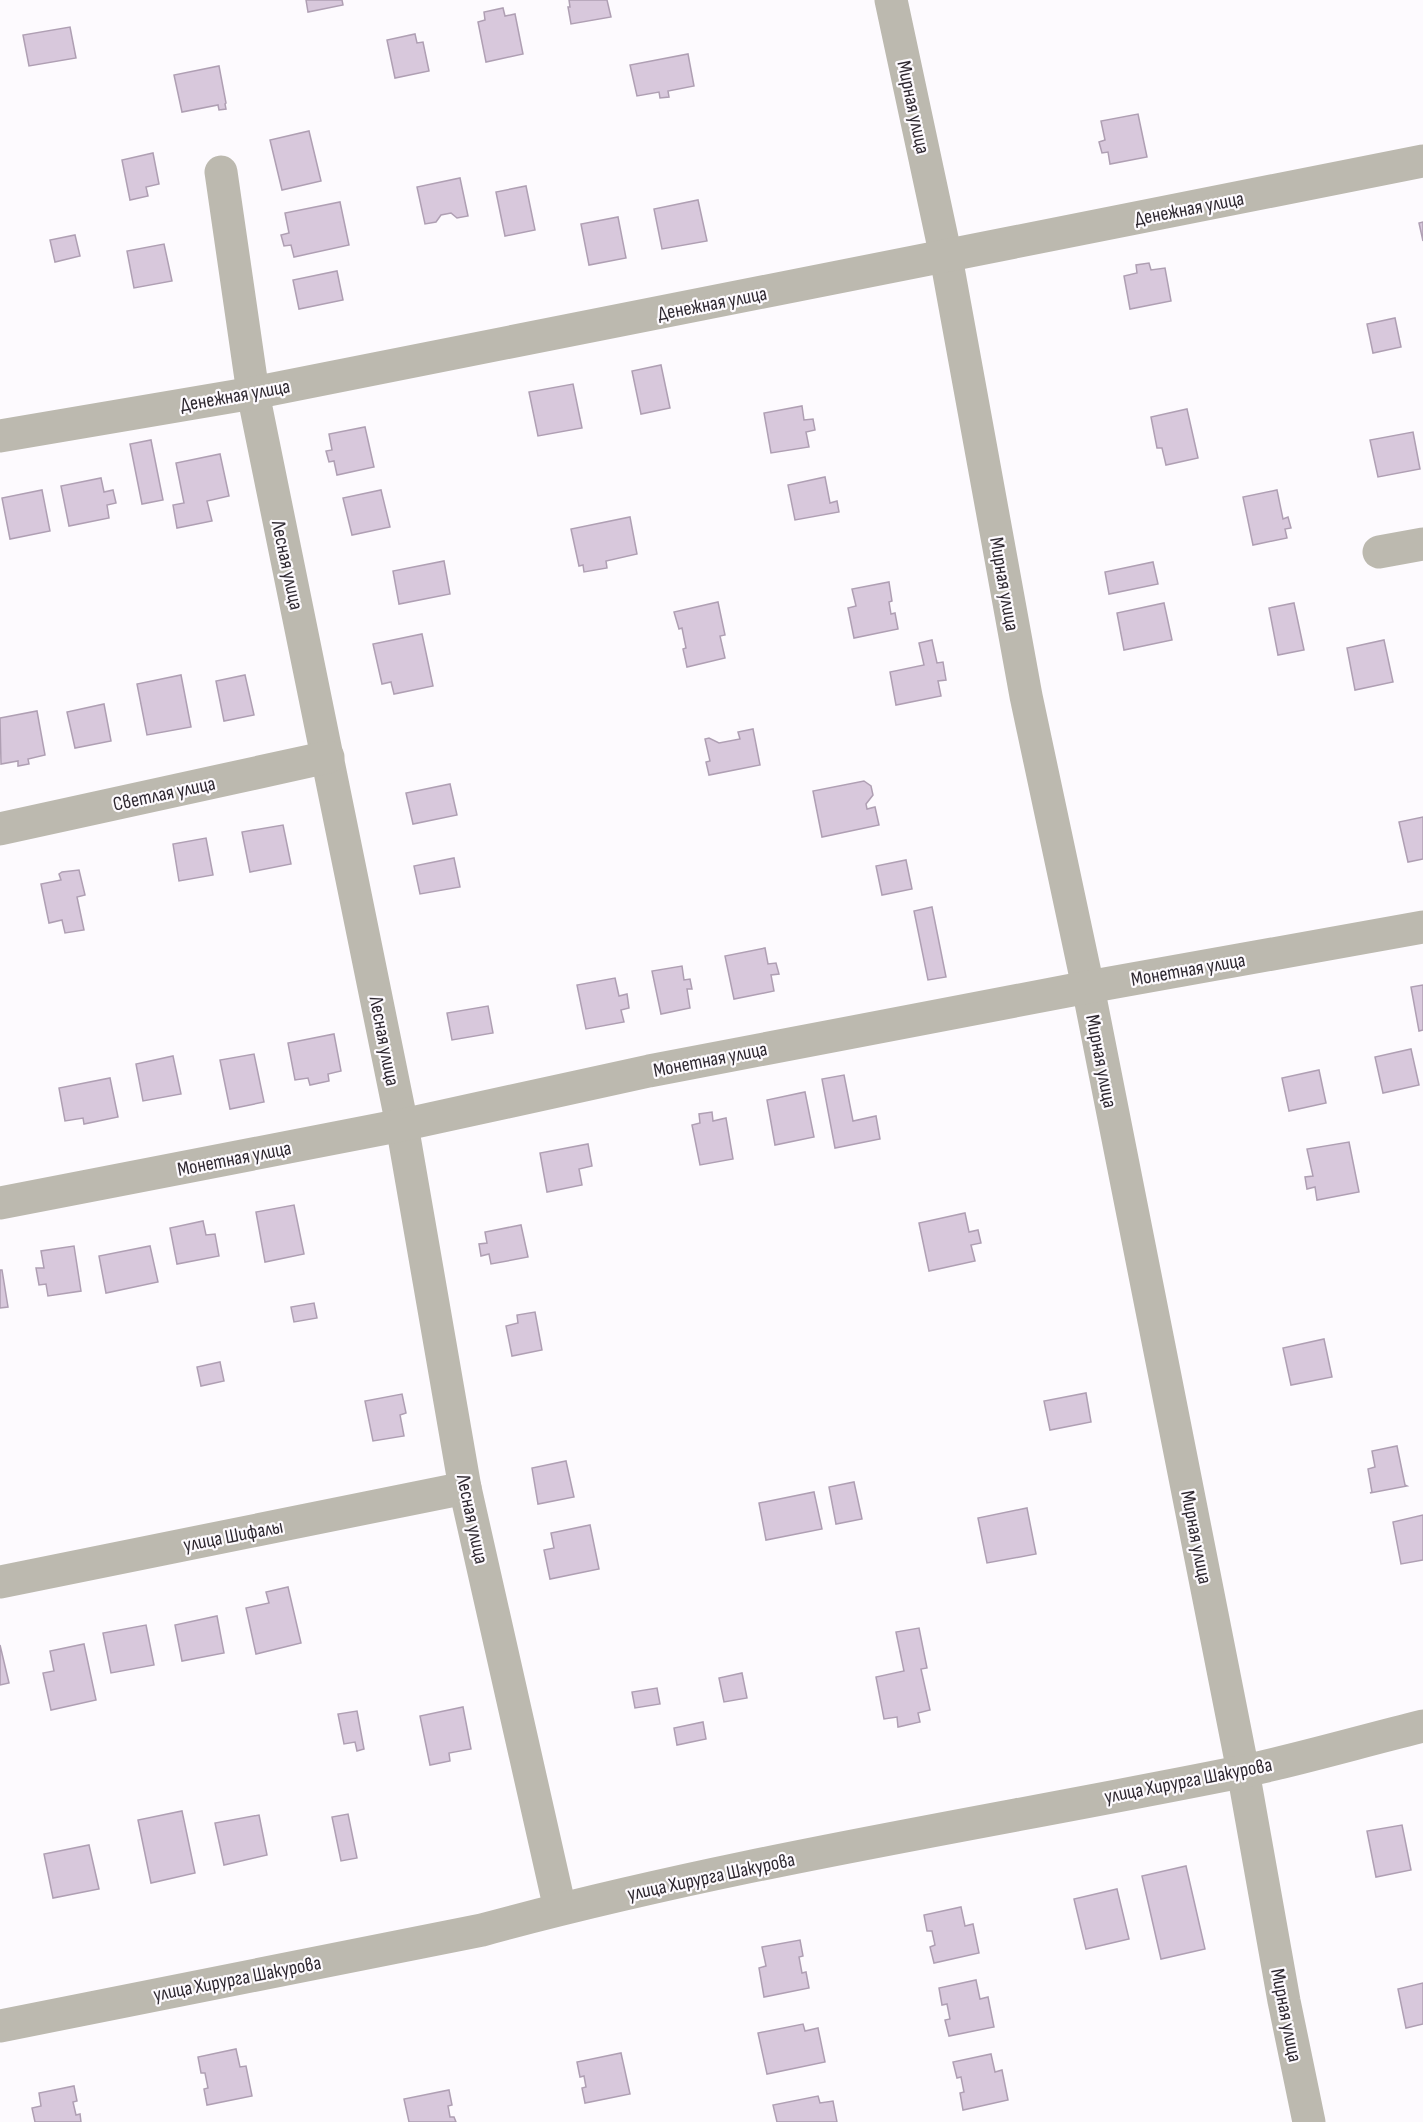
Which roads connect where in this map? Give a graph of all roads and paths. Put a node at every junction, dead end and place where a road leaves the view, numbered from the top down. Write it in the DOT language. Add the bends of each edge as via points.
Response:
graph roads {
  1 [pos="891,0"];
  2 [pos="1423,161"];
  3 [pos="221,172"];
  4 [pos="946,256"];
  5 [pos="253,393"];
  6 [pos="0,436"];
  7 [pos="1423,544"];
  8 [pos="1379,552"];
  9 [pos="328,757"];
  10 [pos="0,829"];
  11 [pos="1423,927"];
  12 [pos="1088,987"];
  13 [pos="402,1125"];
  14 [pos="0,1203"];
  15 [pos="465,1488"];
  16 [pos="0,1582"];
  17 [pos="1423,1726"];
  18 [pos="1243,1771"];
  19 [pos="560,1908"];
  20 [pos="0,2026"];
  21 [pos="1309,2122"];
  1 -- 4 [label="street, Мирная улица"];
  2 -- 4 [label="street, Денежная улица"];
  3 -- 5 [label="street, Лесная улица"];
  4 -- 5 [label="street, Денежная улица"];
  4 -- 12 [label="street, Мирная улица" via="1026,696"];
  5 -- 6 [label="street, Денежная улица"];
  5 -- 9 [label="street, Лесная улица"];
  7 -- 8 [label="street"];
  9 -- 10 [label="street, Светлая улица"];
  9 -- 13 [label="street, Лесная улица"];
  11 -- 12 [label="street, Монетная улица"];
  12 -- 13 [label="street, Монетная улица" via="649,1071"];
  12 -- 18 [label="street, Мирная улица"];
  13 -- 14 [label="street, Монетная улица"];
  13 -- 15 [label="street, Лесная улица"];
  15 -- 16 [label="street, улица Шифалы"];
  15 -- 19 [label="street, Лесная улица"];
  17 -- 18 [label="street, улица Хирурга Шакурова"];
  18 -- 19 [label="street, улица Хирурга Шакурова" via="849,1846"];
  18 -- 21 [label="street, Мирная улица"];
  19 -- 20 [label="street, улица Хирурга Шакурова" via="482,1930"];
}
